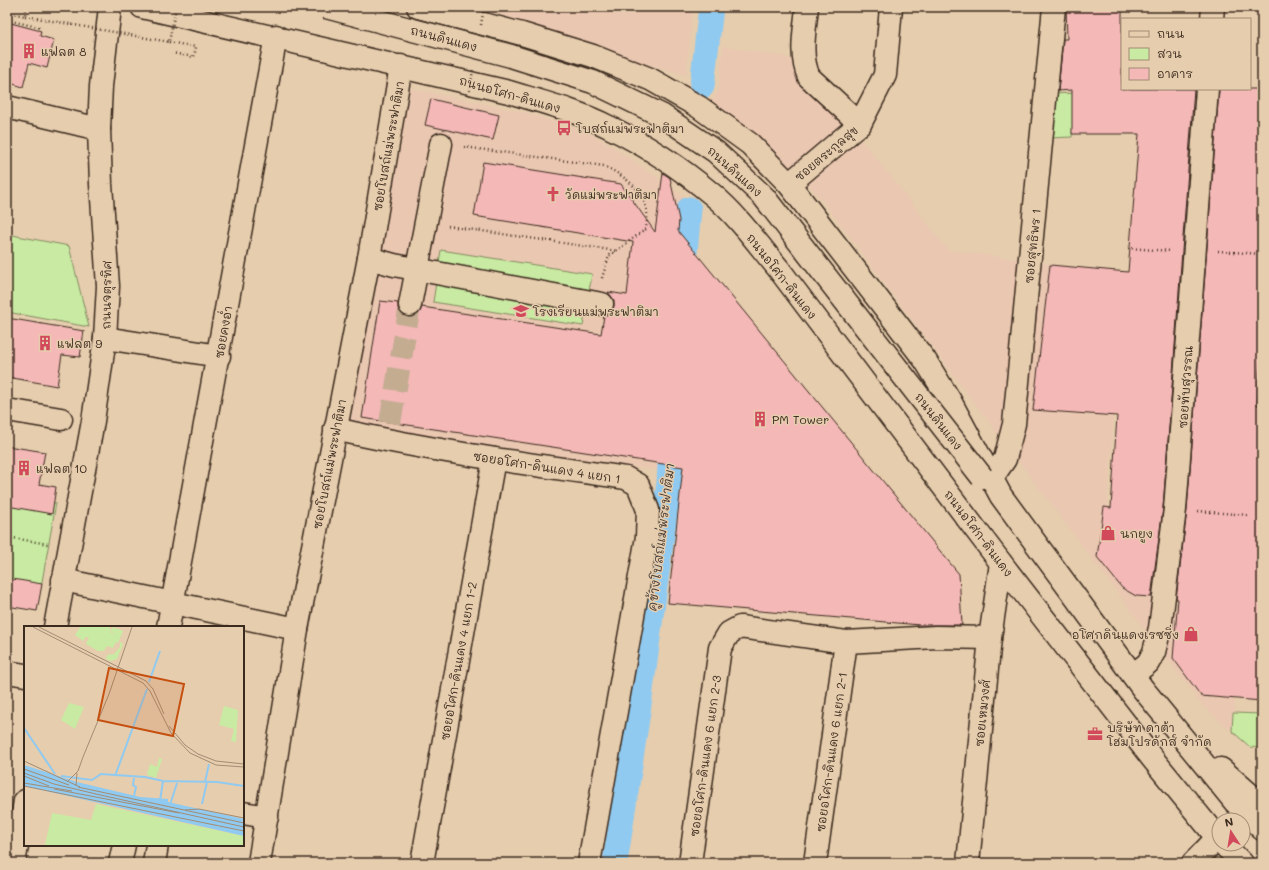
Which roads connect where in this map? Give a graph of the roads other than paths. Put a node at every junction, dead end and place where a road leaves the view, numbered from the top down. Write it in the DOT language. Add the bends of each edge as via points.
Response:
graph roads {
  1 [pos="110,7"];
  2 [pos="142,7"];
  3 [pos="326,7"];
  4 [pos="418,7"];
  5 [pos="807,7"];
  6 [pos="891,7"];
  7 [pos="1054,7"];
  8 [pos="1213,7"];
  9 [pos="1212,18"];
  10 [pos="276,36"];
  11 [pos="401,66"];
  12 [pos="1207,90"];
  13 [pos="7,107"];
  14 [pos="860,124"];
  15 [pos="99,129"];
  16 [pos="441,144"];
  17 [pos="789,184"];
  18 [pos="369,258"];
  19 [pos="417,269"];
  20 [pos="600,304"];
  21 [pos="410,305"];
  22 [pos="105,338"];
  23 [pos="219,356"];
  24 [pos="7,410"];
  25 [pos="61,419"];
  26 [pos="335,429"];
  27 [pos="494,459"];
  28 [pos="991,484"];
  29 [pos="1001,563"];
  30 [pos="63,580"];
  31 [pos="173,603"];
  32 [pos="55,626"];
  33 [pos="168,626"];
  34 [pos="297,629"];
  35 [pos="990,638"];
  36 [pos="846,642"];
  37 [pos="7,672"];
  38 [pos="24,675"];
  39 [pos="1133,675"];
  40 [pos="1171,724"];
  41 [pos="1262,805"];
  42 [pos="24,807"];
  43 [pos="244,813"];
  44 [pos="267,817"];
  45 [pos="1262,829"];
  46 [pos="1211,831"];
  47 [pos="124,846"];
  48 [pos="157,846"];
  49 [pos="1211,848"];
  50 [pos="1230,852"];
  51 [pos="14,863"];
  52 [pos="120,863"];
  53 [pos="154,863"];
  54 [pos="259,863"];
  55 [pos="422,863"];
  56 [pos="589,863"];
  57 [pos="690,863"];
  58 [pos="815,863"];
  59 [pos="968,863"];
  60 [pos="1193,863"];
  61 [pos="1242,863"];
  1 -- 15 [label="street, ถนนจตุรทิศ"];
  2 -- 10 [label="street, ถนนอโศก-ดินแดง"];
  3 -- 28 [label="street, ถนนดินแดง, bridge" via="511,56 593,82 663,116 716,152 774,209"];
  4 -- 17 [label="street" via="522,34 592,56 650,79 699,108 750,144"];
  5 -- 14 [label="street" via="804,67 809,77"];
  6 -- 14 [label="street, ซอยตระกูลสุข" via="885,75"];
  7 -- 28 [label="street, ซอยสุทธิพร 1" via="1014,424 1005,459"];
  8 -- 9 [label="street"];
  10 -- 11 [label="street, ถนนอโศก-ดินแดง"];
  10 -- 23 [label="street, ซอยคงอ่ำ"];
  11 -- 18 [label="street, ซอยโบสถ์แม่พระฟาติมา"];
  11 -- 29 [label="street, ถนนอโศก-ดินแดง" via="509,92 609,126 650,149 714,196 778,268"];
  12 -- 39 [label="street, ซอยทับสุวรรณ" via="1175,509 1160,628 1154,652 1148,663"];
  13 -- 15 [label="street"];
  14 -- 17 [label="street, ซอยตระกูลสุข"];
  15 -- 22 [label="street, ถนนจตุรทิศ" via="108,286"];
  16 -- 19 [label="street"];
  17 -- 28 [label="street" via="925,360 949,399"];
  18 -- 19 [label="street"];
  18 -- 26 [label="street, ซอยโบสถ์แม่พระฟาติมา"];
  19 -- 20 [label="street"];
  19 -- 21 [label="street"];
  22 -- 23 [label="street"];
  22 -- 30 [label="street, ถนนจตุรทิศ" via="93,421"];
  23 -- 31 [label="street, ซอยคงอ่ำ"];
  24 -- 25 [label="street"];
  26 -- 27 [label="street, ซอยอโศก-ดินแดง 4 แยก 1" via="389,432"];
  26 -- 34 [label="street, ซอยโบสถ์แม่พระฟาติมา"];
  27 -- 55 [label="street, ซอยอโศก-ดินแดง 4 แยก 1-2"];
  27 -- 56 [label="street, ซอยอโศก-ดินแดง 4 แยก 1" via="626,478 638,485 648,510 646,545"];
  28 -- 39 [label="street"];
  29 -- 35 [label="street, ซอยเหมวงศ์"];
  29 -- 46 [label="street, ถนนอโศก-ดินแดง"];
  30 -- 31 [label="street"];
  30 -- 32 [label="street, ถนนจตุรทิศ"];
  31 -- 33 [label="street, ซอยคงอ่ำ"];
  31 -- 34 [label="street"];
  34 -- 44 [label="street, ซอยโบสถ์แม่พระฟาติมา"];
  35 -- 36 [label="street" via="936,637"];
  35 -- 59 [label="street, ซอยเหมวงศ์"];
  36 -- 57 [label="street, ซอยอโศก-ดินแดง 6 แยก 2-3" via="740,626 729,633 720,648"];
  36 -- 58 [label="street, ซอยอโศก-ดินแดง 6 แยก 2-1"];
  37 -- 38 [label="street"];
  39 -- 40 [label="street"];
  40 -- 41 [label="street"];
  40 -- 45 [label="street" via="1235,802"];
  42 -- 51 [label="street"];
  43 -- 44 [label="street"];
  44 -- 54 [label="street, ซอยโบสถ์แม่พระฟาติมา"];
  47 -- 52 [label="street"];
  48 -- 53 [label="street"];
  49 -- 60 [label="street"];
  50 -- 61 [label="street, ถนนอโศก-ดินแดง"];
}
